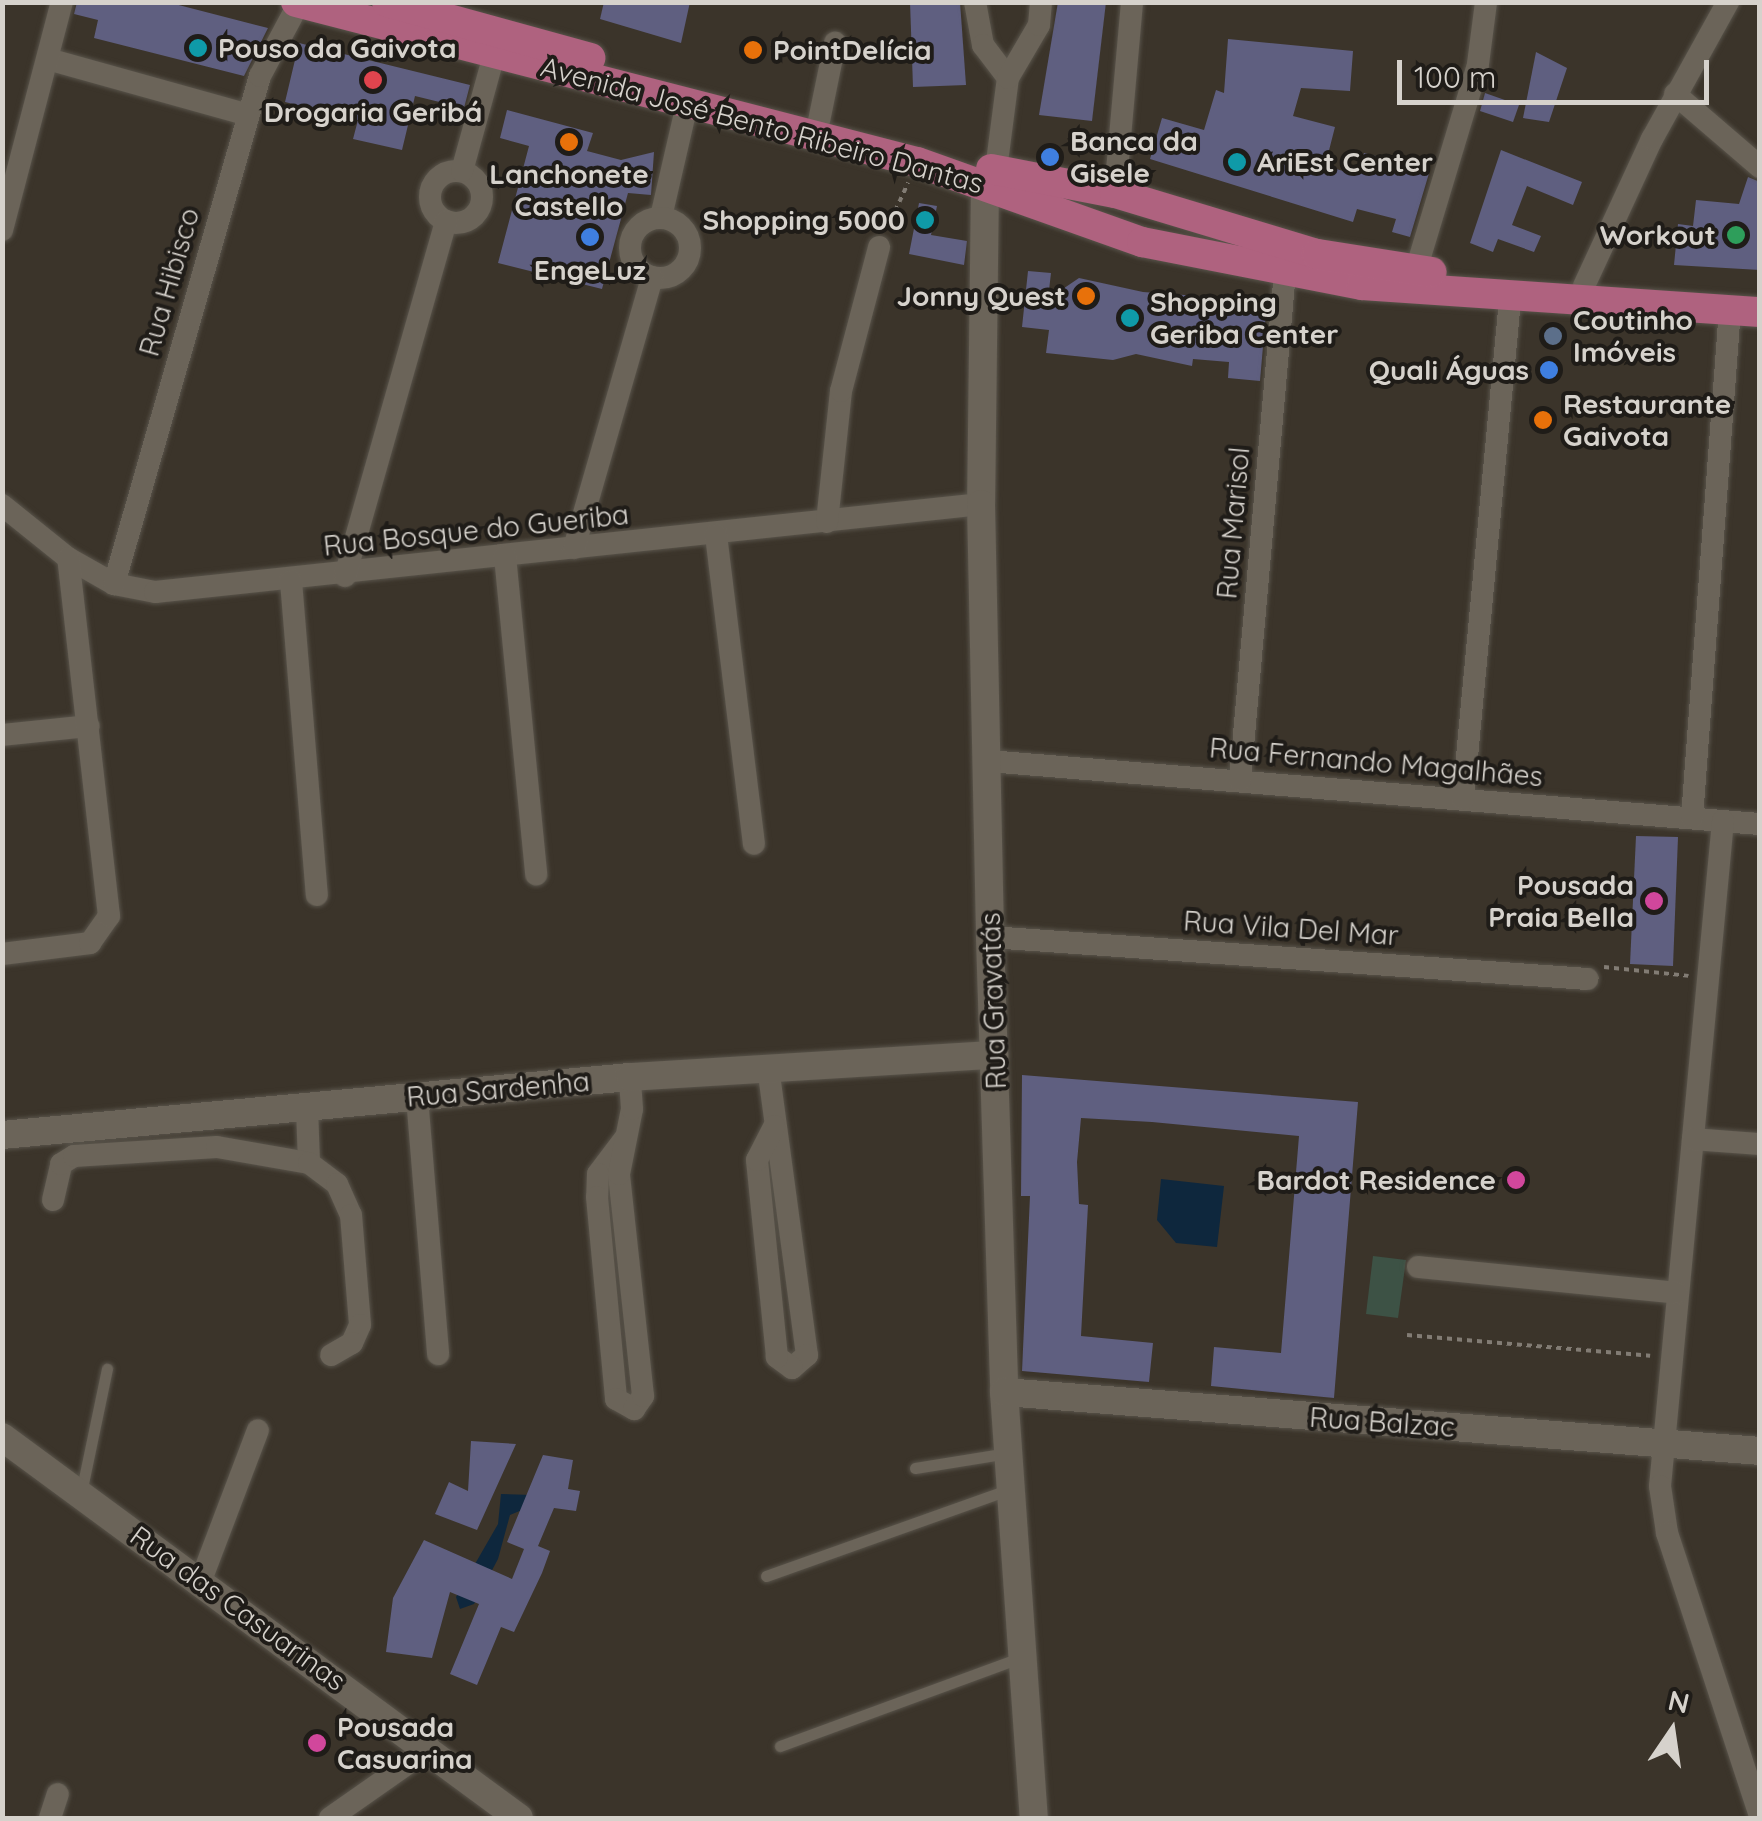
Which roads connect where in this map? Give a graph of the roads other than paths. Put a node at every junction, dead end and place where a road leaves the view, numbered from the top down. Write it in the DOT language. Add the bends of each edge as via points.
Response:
graph roads {
  1 [pos="62,2"];
  2 [pos="387,2"];
  3 [pos="974,2"];
  4 [pos="1041,2"];
  5 [pos="1132,2"];
  6 [pos="1486,2"];
  7 [pos="1728,2"];
  8 [pos="298,3"];
  9 [pos="834,43"];
  10 [pos="494,55"];
  11 [pos="48,60"];
  12 [pos="1008,78"];
  13 [pos="1675,94"];
  14 [pos="687,104"];
  15 [pos="248,115"];
  16 [pos="819,121"];
  17 [pos="1760,167"];
  18 [pos="462,171"];
  19 [pos="991,176"];
  20 [pos="1105,191"];
  21 [pos="1156,204"];
  22 [pos="661,217"];
  23 [pos="446,221"];
  24 [pos="1084,224"];
  25 [pos="2,230"];
  26 [pos="1142,242"];
  27 [pos="879,247"];
  28 [pos="1416,270"];
  29 [pos="1285,272"];
  30 [pos="652,277"];
  31 [pos="1584,286"];
  32 [pos="1760,293"];
  33 [pos="1510,300"];
  34 [pos="1745,310"];
  35 [pos="981,504"];
  36 [pos="2,506"];
  37 [pos="827,522"];
  38 [pos="716,534"];
  39 [pos="574,548"];
  40 [pos="505,556"];
  41 [pos="68,558"];
  42 [pos="345,576"];
  43 [pos="291,581"];
  44 [pos="114,584"];
  45 [pos="89,726"];
  46 [pos="2,735"];
  47 [pos="988,761"];
  48 [pos="1240,780"];
  49 [pos="1463,799"];
  50 [pos="1692,818"];
  51 [pos="1723,821"];
  52 [pos="1760,824"];
  53 [pos="754,844"];
  54 [pos="536,874"];
  55 [pos="317,895"];
  56 [pos="990,937"];
  57 [pos="2,954"];
  58 [pos="1588,979"];
  59 [pos="994,1055"];
  60 [pos="768,1067"];
  61 [pos="630,1078"];
  62 [pos="417,1096"];
  63 [pos="307,1108"];
  64 [pos="774,1126"];
  65 [pos="2,1136"];
  66 [pos="626,1137"];
  67 [pos="1693,1140"];
  68 [pos="1760,1144"];
  69 [pos="309,1163"];
  70 [pos="53,1200"];
  71 [pos="1418,1268"];
  72 [pos="1677,1293"];
  73 [pos="438,1354"];
  74 [pos="331,1355"];
  75 [pos="107,1369"];
  76 [pos="1004,1392"];
  77 [pos="258,1430"];
  78 [pos="2,1437"];
  79 [pos="1659,1444"];
  80 [pos="1760,1452"];
  81 [pos="1008,1454"];
  82 [pos="915,1468"];
  83 [pos="1011,1489"];
  84 [pos="80,1493"];
  85 [pos="766,1576"];
  86 [pos="202,1580"];
  87 [pos="1022,1656"];
  88 [pos="780,1746"];
  89 [pos="430,1748"];
  90 [pos="58,1794"];
  91 [pos="1760,1816"];
  92 [pos="50,1818"];
  93 [pos="330,1818"];
  94 [pos="519,1818"];
  95 [pos="1034,1818"];
  1 -- 11 [label="street"];
  2 -- 16 [label="main road, Avenida José Bento Ribeiro Dantas"];
  3 -- 12 [label="street" via="983,45"];
  4 -- 12 [label="street" via="1034,36"];
  5 -- 20 [label="street"];
  6 -- 28 [label="street" via="1478,64"];
  7 -- 13 [label="street"];
  8 -- 10 [label="main road, Avenida José Bento Ribeiro Dantas"];
  8 -- 15 [label="street, Rua Hibisco"];
  9 -- 16 [label="street"];
  10 -- 14 [label="main road, Avenida José Bento Ribeiro Dantas"];
  10 -- 18 [label="street"];
  11 -- 15 [label="street"];
  11 -- 25 [label="street"];
  12 -- 19 [label="street"];
  13 -- 17 [label="street"];
  13 -- 31 [label="street"];
  14 -- 19 [label="main road, Avenida José Bento Ribeiro Dantas"];
  14 -- 22 [label="street"];
  15 -- 44 [label="street, Rua Hibisco"];
  16 -- 19 [label="main road, Avenida José Bento Ribeiro Dantas"];
  18 -- 23 [label="street" via="446,172 430,190"];
  18 -- 23 [label="street" via="480,187 478,210"];
  19 -- 20 [label="main road, Avenida José Bento Ribeiro Dantas"];
  19 -- 24 [label="main road, Avenida José Bento Ribeiro Dantas"];
  19 -- 35 [label="street, Rua Gravatás"];
  20 -- 21 [label="main road, Avenida José Bento Ribeiro Dantas"];
  20 -- 24 [label="main road" via="1081,205"];
  21 -- 26 [label="main road" via="1158,224"];
  21 -- 28 [label="main road, Avenida José Bento Ribeiro Dantas" via="1317,254"];
  22 -- 30 [label="street" via="640,224 630,243 634,265"];
  22 -- 30 [label="street" via="684,228 691,252 678,273"];
  23 -- 42 [label="street"];
  24 -- 26 [label="main road, Avenida José Bento Ribeiro Dantas"];
  26 -- 29 [label="main road, Avenida José Bento Ribeiro Dantas"];
  27 -- 37 [label="street" via="840,391"];
  28 -- 31 [label="main road, Avenida José Bento Ribeiro Dantas"];
  29 -- 33 [label="main road, Avenida José Bento Ribeiro Dantas"];
  29 -- 48 [label="street, Rua Marisol"];
  30 -- 39 [label="street"];
  31 -- 32 [label="main road, Avenida José Bento Ribeiro Dantas"];
  33 -- 34 [label="main road, Avenida José Bento Ribeiro Dantas"];
  33 -- 49 [label="street"];
  34 -- 50 [label="street"];
  35 -- 37 [label="street, Rua Bosque do Gueriba"];
  35 -- 47 [label="street, Rua Gravatás"];
  36 -- 41 [label="street, Rua Bosque do Gueriba"];
  37 -- 38 [label="street, Rua Bosque do Gueriba"];
  38 -- 39 [label="street, Rua Bosque do Gueriba"];
  38 -- 53 [label="street"];
  39 -- 40 [label="street, Rua Bosque do Gueriba"];
  40 -- 42 [label="street, Rua Bosque do Gueriba"];
  40 -- 54 [label="street"];
  41 -- 44 [label="street, Rua Bosque do Gueriba"];
  41 -- 45 [label="street"];
  42 -- 43 [label="street, Rua Bosque do Gueriba"];
  43 -- 44 [label="street, Rua Bosque do Gueriba" via="154,592"];
  43 -- 55 [label="street"];
  45 -- 46 [label="street"];
  45 -- 57 [label="street" via="107,929 90,943"];
  47 -- 48 [label="street, Rua Fernando Magalhães"];
  47 -- 56 [label="street, Rua Gravatás"];
  48 -- 49 [label="street, Rua Fernando Magalhães"];
  49 -- 50 [label="street, Rua Fernando Magalhães"];
  50 -- 51 [label="street, Rua Fernando Magalhães"];
  51 -- 52 [label="street, Rua Fernando Magalhães"];
  51 -- 67 [label="street"];
  56 -- 58 [label="street, Rua Vila Del Mar"];
  56 -- 59 [label="street, Rua Gravatás"];
  59 -- 60 [label="street, Rua Sardenha"];
  59 -- 76 [label="street, Rua Gravatás"];
  60 -- 61 [label="street, Rua Sardenha"];
  60 -- 64 [label="street"];
  61 -- 62 [label="street, Rua Sardenha"];
  61 -- 66 [label="street"];
  62 -- 63 [label="street, Rua Sardenha"];
  62 -- 73 [label="street"];
  63 -- 65 [label="street, Rua Sardenha"];
  63 -- 69 [label="street"];
  64 -- 64 [label="street" via="756,1160 777,1356 792,1368 807,1355 786,1160"];
  66 -- 66 [label="street" via="598,1174 597,1197 616,1399 634,1410 643,1396 620,1194"];
  67 -- 68 [label="street"];
  67 -- 72 [label="street"];
  69 -- 70 [label="street" via="217,1147 74,1156 61,1164"];
  69 -- 74 [label="street" via="337,1184 351,1215 360,1326 352,1343"];
  71 -- 72 [label="street"];
  72 -- 79 [label="street"];
  75 -- 84 [label="lane"];
  76 -- 79 [label="street, Rua Balzac"];
  76 -- 81 [label="street, Rua Gravatás"];
  77 -- 86 [label="street"];
  78 -- 84 [label="street, Rua das Casuarinas"];
  79 -- 80 [label="street, Rua Balzac"];
  79 -- 91 [label="street" via="1667,1533"];
  81 -- 82 [label="lane"];
  81 -- 83 [label="street, Rua Gravatás"];
  83 -- 85 [label="lane"];
  83 -- 87 [label="street, Rua Gravatás"];
  84 -- 86 [label="street, Rua das Casuarinas"];
  86 -- 89 [label="street, Rua das Casuarinas"];
  87 -- 88 [label="lane"];
  87 -- 95 [label="street, Rua Gravatás"];
  89 -- 93 [label="street"];
  89 -- 94 [label="street, Rua das Casuarinas"];
  90 -- 92 [label="street"];
}
